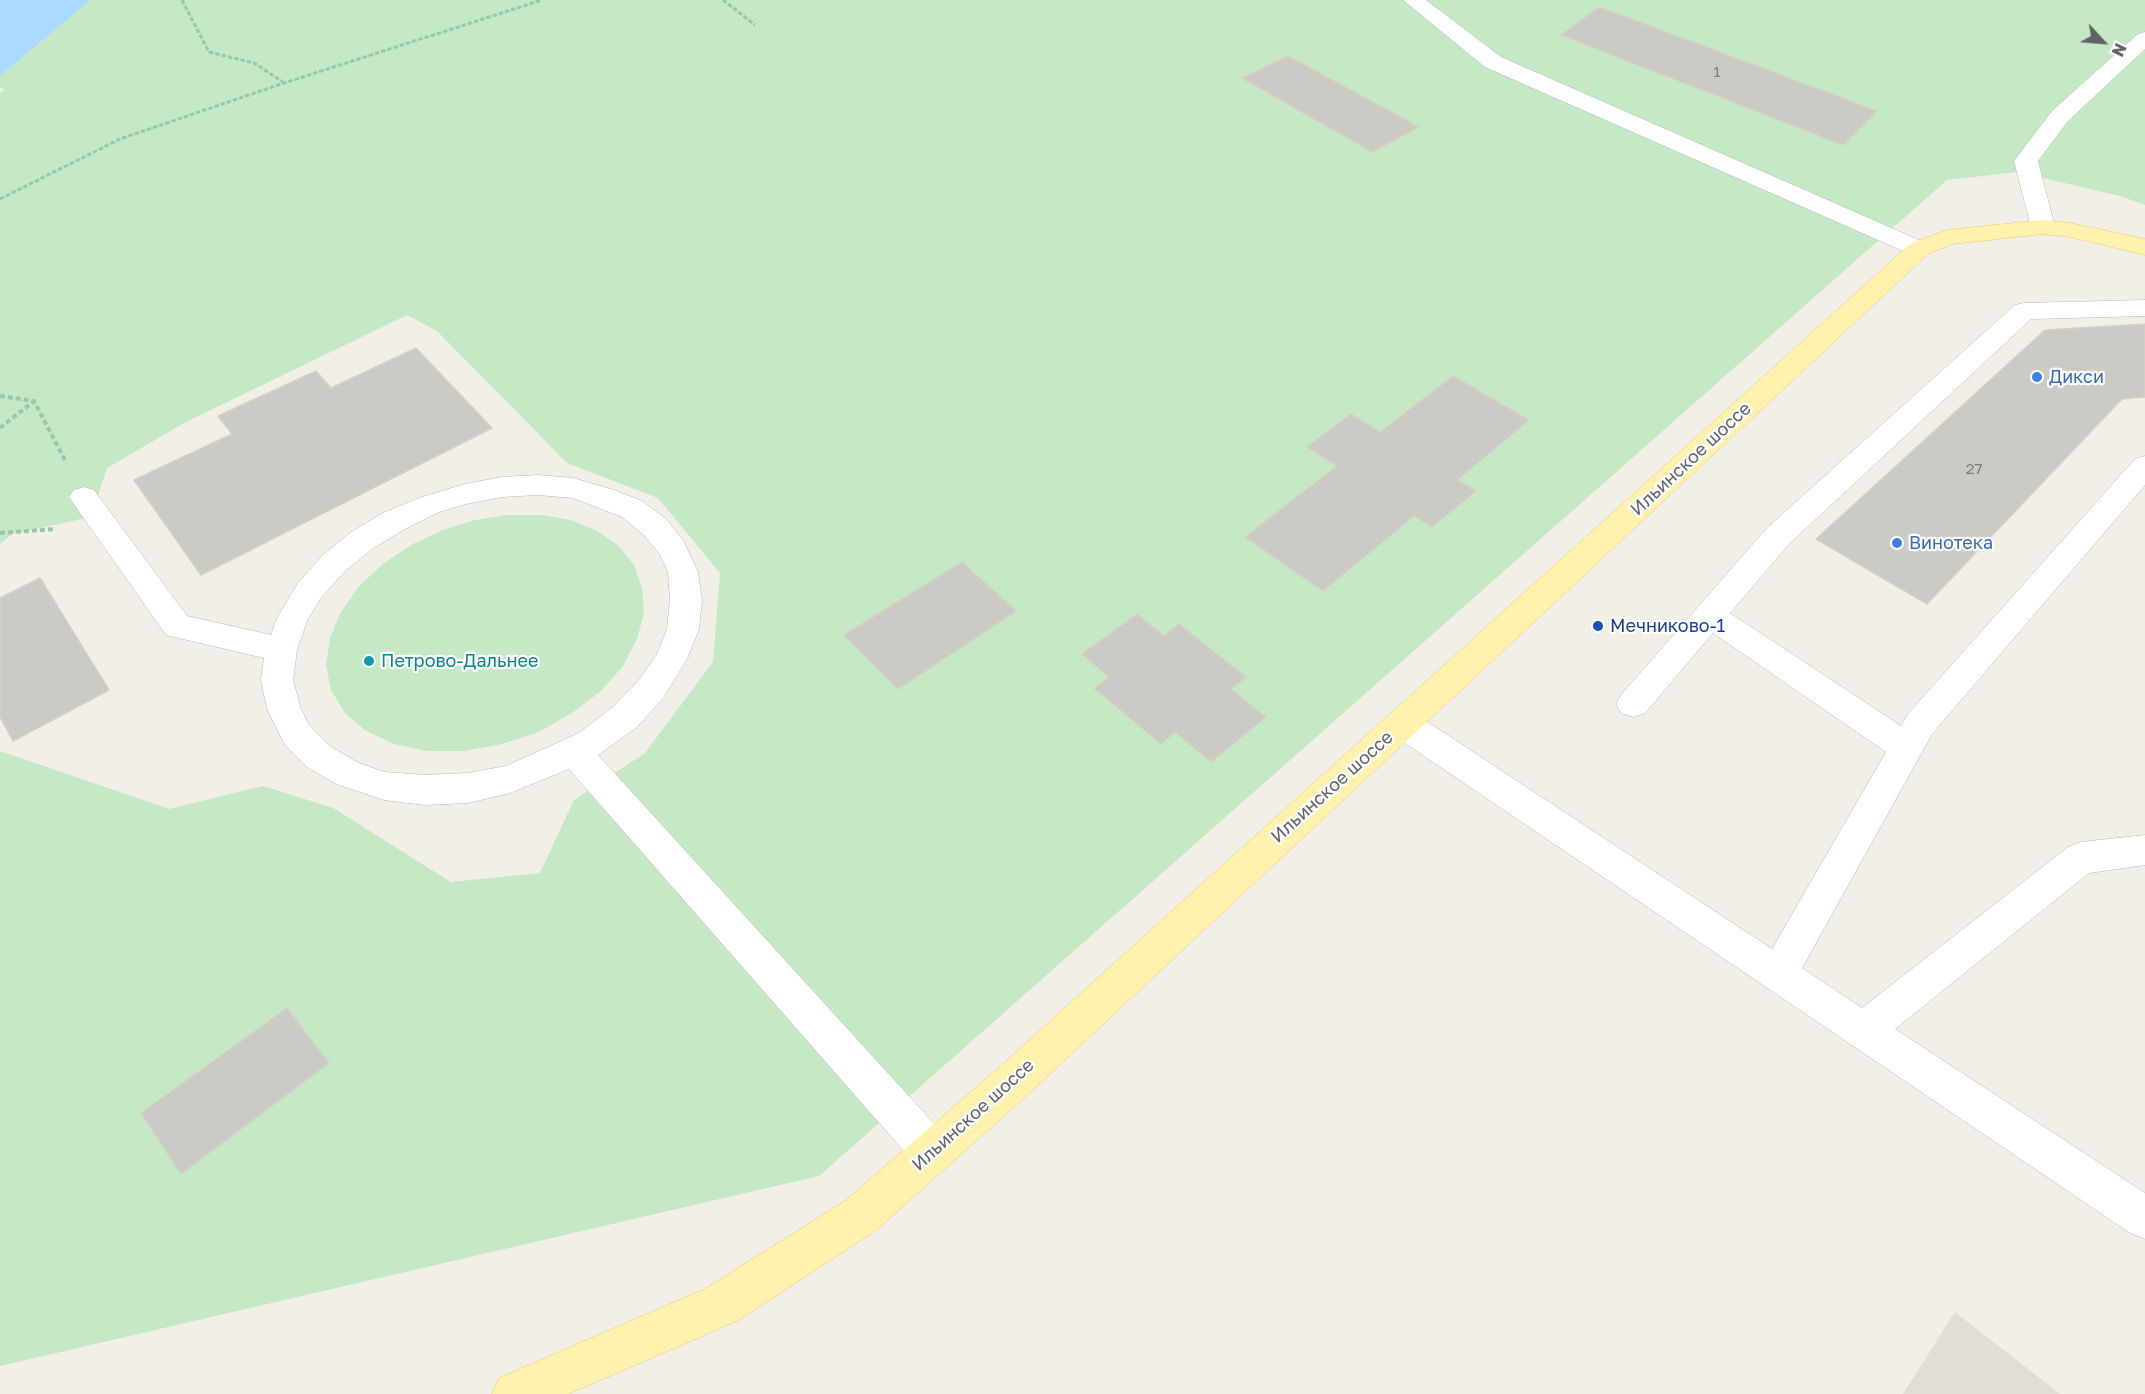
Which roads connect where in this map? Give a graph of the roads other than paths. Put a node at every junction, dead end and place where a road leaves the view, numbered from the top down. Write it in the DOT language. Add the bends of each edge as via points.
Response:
graph roads {
  1 [pos="1413,0"];
  2 [pos="2145,39"];
  3 [pos="2043,227"];
  4 [pos="2145,247"];
  5 [pos="1918,249"];
  6 [pos="2145,308"];
  7 [pos="2145,466"];
  8 [pos="84,497"];
  9 [pos="1710,615"];
  10 [pos="281,650"];
  11 [pos="1633,704"];
  12 [pos="1402,723"];
  13 [pos="1907,748"];
  14 [pos="574,752"];
  15 [pos="2145,850"];
  16 [pos="1778,974"];
  17 [pos="1863,1031"];
  18 [pos="932,1152"];
  19 [pos="2145,1218"];
  20 [pos="514,1394"];
  1 -- 5 [label="street" via="1493,62"];
  2 -- 3 [label="street" via="2060,116 2026,161"];
  3 -- 4 [label="main road, Ильинское шоссе"];
  3 -- 5 [label="main road, Ильинское шоссе" via="1947,237"];
  5 -- 12 [label="main road, Ильинское шоссе"];
  6 -- 9 [label="street" via="2024,311 1778,536"];
  7 -- 13 [label="street" via="1920,724"];
  8 -- 10 [label="street" via="177,626"];
  9 -- 11 [label="street"];
  9 -- 13 [label="street"];
  10 -- 14 [label="street" via="278,680 284,708 297,735 319,757 348,774 384,786 424,790 468,788 510,778"];
  10 -- 14 [label="street" via="309,591 361,541 394,521 429,505 502,487 573,488 604,497 632,509 655,526 672,548 683,573 683,629 671,659 651,689 625,717"];
  12 -- 16 [label="street"];
  12 -- 18 [label="main road, Ильинское шоссе"];
  13 -- 16 [label="street"];
  14 -- 18 [label="street"];
  15 -- 17 [label="street" via="2081,858"];
  16 -- 17 [label="street"];
  17 -- 19 [label="street"];
  18 -- 20 [label="main road, Ильинское шоссе" via="860,1216 721,1305"];
}
